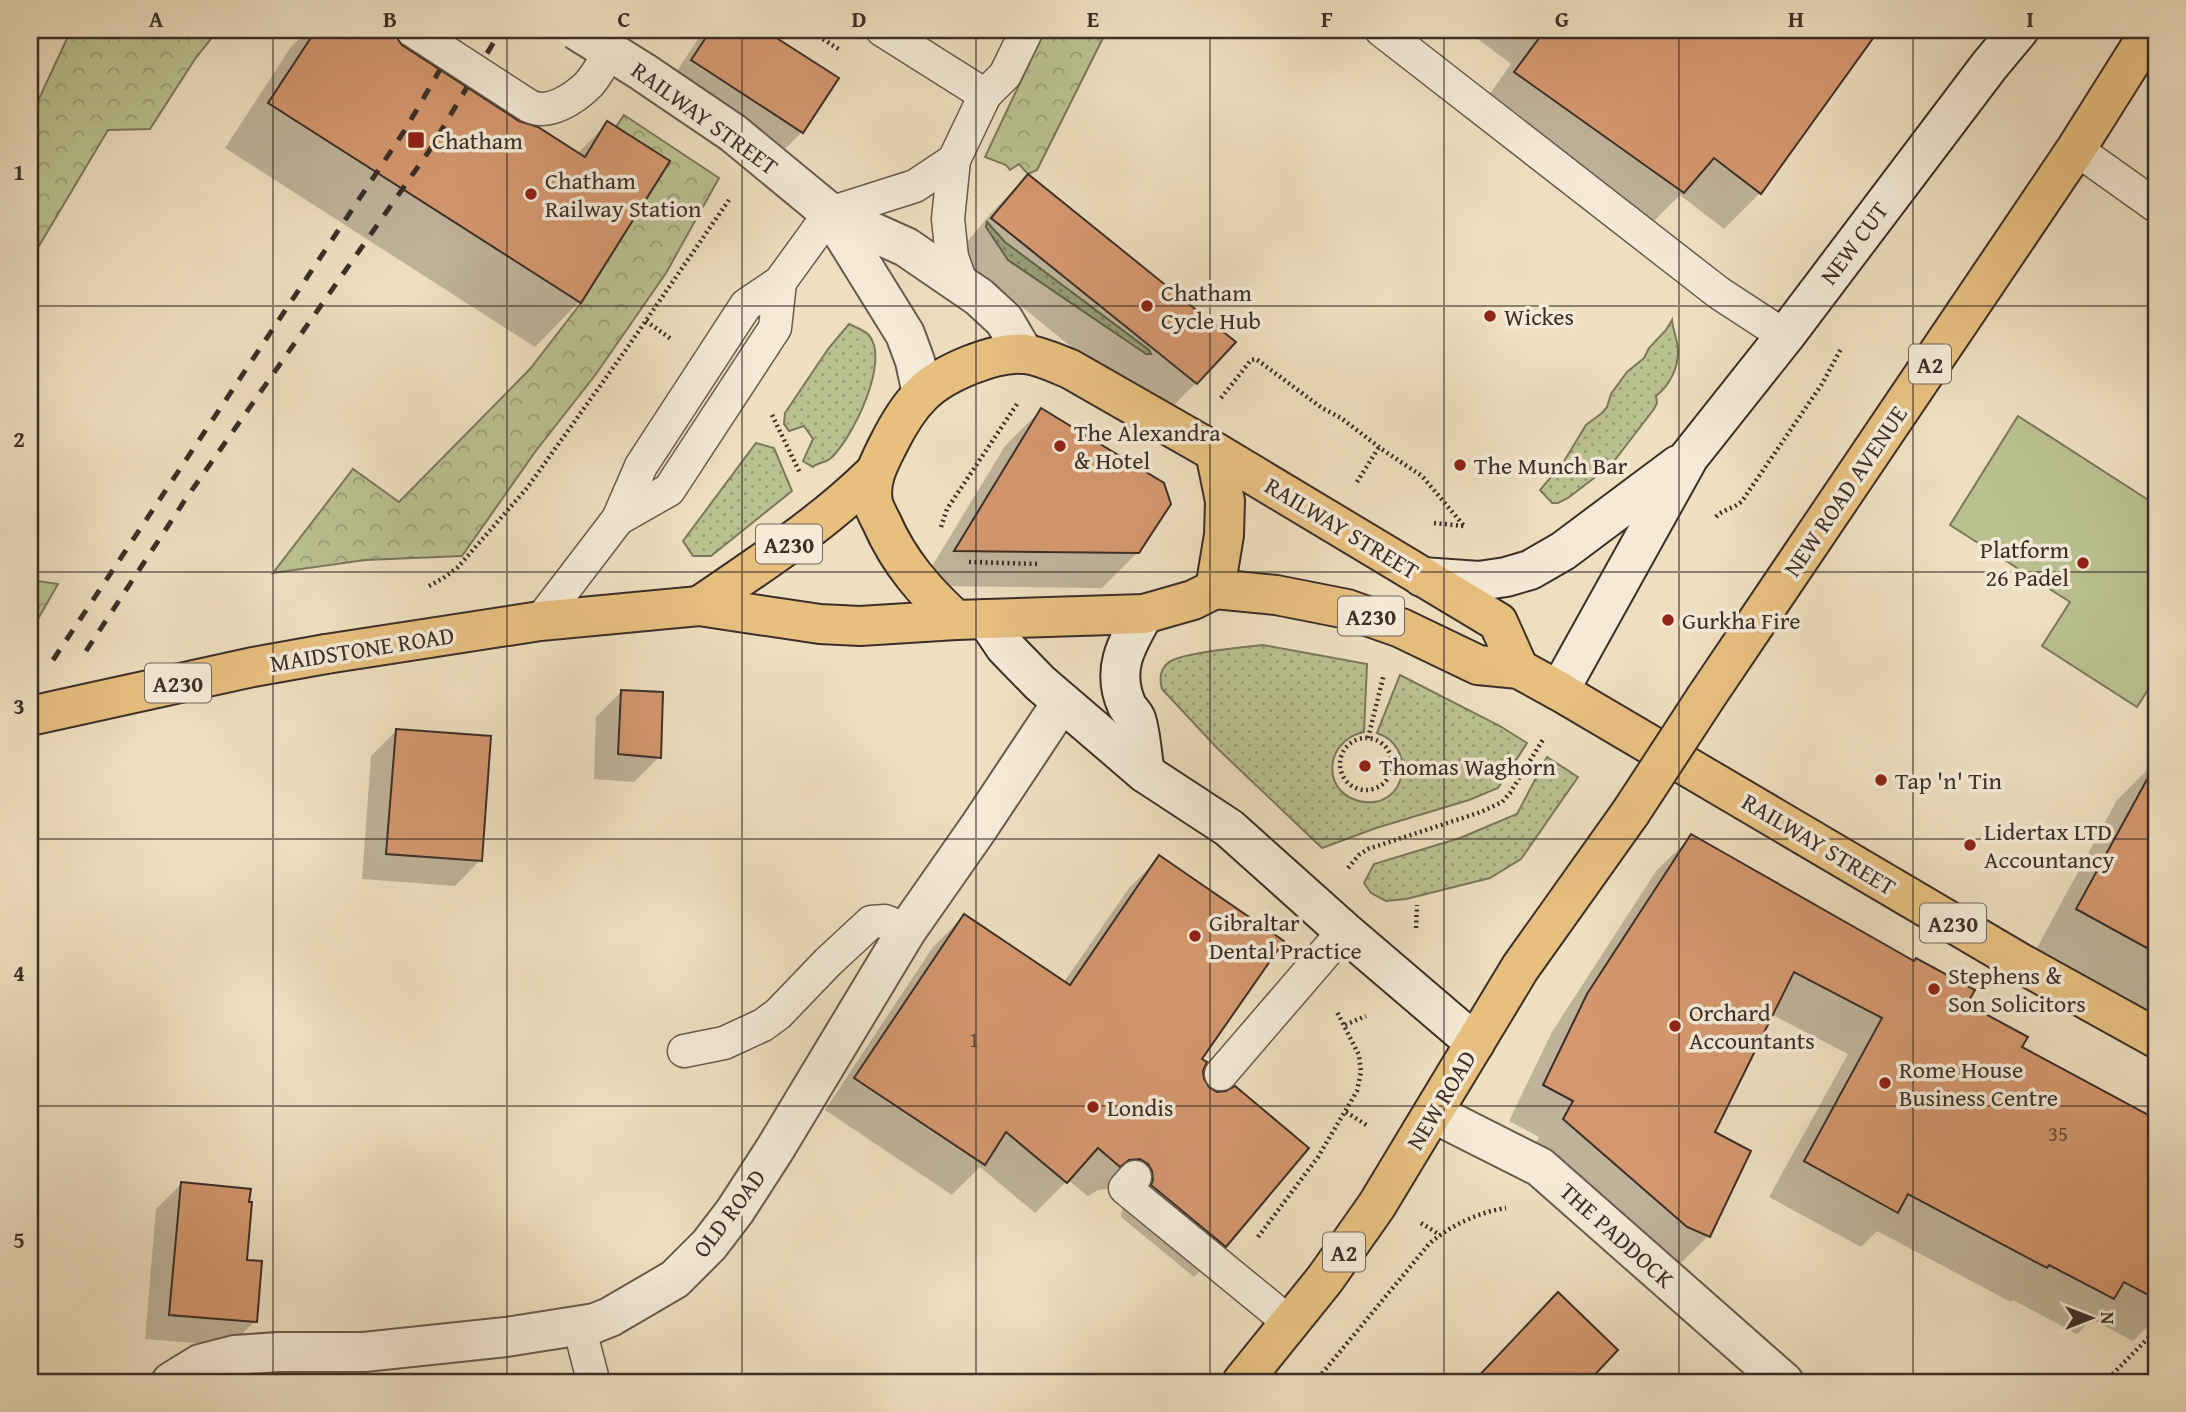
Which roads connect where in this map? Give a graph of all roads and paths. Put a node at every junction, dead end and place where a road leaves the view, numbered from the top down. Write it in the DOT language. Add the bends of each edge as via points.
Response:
graph roads {
  1 [pos="412,30"];
  2 [pos="576,30"];
  3 [pos="809,30"];
  4 [pos="882,30"];
  5 [pos="1027,30"];
  6 [pos="1381,30"];
  7 [pos="2019,30"];
  8 [pos="2151,30"];
  9 [pos="610,51"];
  10 [pos="843,52"];
  11 [pos="985,95"];
  12 [pos="2076,149"];
  13 [pos="954,160"];
  14 [pos="735,191"];
  15 [pos="2156,206"];
  16 [pos="830,212"];
  17 [pos="962,285"];
  18 [pos="1785,336"];
  19 [pos="1024,354"];
  20 [pos="922,394"];
  21 [pos="1021,399"];
  22 [pos="1218,401"];
  23 [pos="1214,452"];
  24 [pos="1689,457"];
  25 [pos="873,474"];
  26 [pos="1464,526"];
  27 [pos="942,534"];
  28 [pos="965,560"];
  29 [pos="1047,564"];
  30 [pos="1422,577"];
  31 [pos="423,588"];
  32 [pos="1216,589"];
  33 [pos="699,606"];
  34 [pos="1144,614"];
  35 [pos="971,620"];
  36 [pos="540,621"];
  37 [pos="1518,668"];
  38 [pos="1385,670"];
  39 [pos="1559,691"];
  40 [pos="1062,702"];
  41 [pos="30,716"];
  42 [pos="1544,737"];
  43 [pos="1368,738"];
  44 [pos="1145,773"];
  45 [pos="1631,812"];
  46 [pos="1353,861"];
  47 [pos="907,930"];
  48 [pos="1344,931"];
  49 [pos="1313,967"];
  50 [pos="2156,1038"];
  51 [pos="1475,1043"];
  52 [pos="684,1051"];
  53 [pos="1221,1074"];
  54 [pos="1433,1113"];
  55 [pos="1135,1177"];
  56 [pos="1512,1207"];
  57 [pos="1231,1274"];
  58 [pos="1290,1323"];
  59 [pos="579,1326"];
  60 [pos="2156,1330"];
  61 [pos="171,1382"];
  62 [pos="591,1382"];
  63 [pos="1242,1382"];
  64 [pos="1315,1382"];
  65 [pos="1784,1382"];
  66 [pos="2105,1382"];
  1 -- 9 [label="lane, bridge" via="537,108 555,107 587,85"];
  2 -- 9 [label="street, RAILWAY STREET, bridge"];
  3 -- 10 [label="path"];
  4 -- 11 [label="lane"];
  5 -- 11 [label="lane" via="1006,75"];
  6 -- 18 [label="lane" via="1719,293"];
  7 -- 18 [label="street, NEW CUT"];
  8 -- 12 [label="main road, NEW ROAD AVENUE / A2"];
  9 -- 16 [label="street, RAILWAY STREET, bridge" via="733,133"];
  11 -- 13 [label="lane"];
  12 -- 15 [label="lane"];
  12 -- 45 [label="main road, NEW ROAD AVENUE / A2, bridge"];
  13 -- 16 [label="lane" via="915,186"];
  13 -- 17 [label="lane" via="948,219 952,257"];
  14 -- 31 [label="path" via="527,488 458,568"];
  16 -- 17 [label="street, RAILWAY STREET" via="906,247"];
  16 -- 20 [label="street, RAILWAY STREET" via="905,334"];
  16 -- 36 [label="lane" via="780,282 746,305 641,466 618,519"];
  17 -- 19 [label="street, RAILWAY STREET" via="1004,320"];
  18 -- 24 [label="street, NEW CUT"];
  19 -- 20 [label="main road" via="977,363"];
  19 -- 23 [label="main road, RAILWAY STREET" via="1070,369"];
  20 -- 25 [label="main road" via="894,432"];
  21 -- 27 [label="path" via="947,509"];
  22 -- 26 [label="path" via="1256,359 1422,476"];
  23 -- 30 [label="main road, RAILWAY STREET / A230"];
  23 -- 32 [label="main road" via="1225,501"];
  24 -- 30 [label="street, NEW CUT" via="1563,551 1530,570 1479,581"];
  24 -- 39 [label="street, NEW CUT"];
  25 -- 33 [label="main road, MAIDSTONE ROAD / A230" via="796,540"];
  25 -- 35 [label="main road" via="873,504 894,548 929,595"];
  28 -- 29 [label="path"];
  30 -- 37 [label="main road, RAILWAY STREET / A230" via="1498,622"];
  32 -- 34 [label="main road, MAIDSTONE ROAD"];
  32 -- 37 [label="main road, RAILWAY STREET / A230" via="1347,608 1478,665"];
  33 -- 35 [label="main road, MAIDSTONE ROAD / A230" via="847,626"];
  33 -- 36 [label="main road, MAIDSTONE ROAD / A230"];
  34 -- 35 [label="main road, MAIDSTONE ROAD"];
  34 -- 44 [label="street" via="1119,668 1125,701 1136,719"];
  35 -- 40 [label="street"];
  36 -- 41 [label="main road, MAIDSTONE ROAD / A230, bridge" via="253,667"];
  37 -- 39 [label="main road, RAILWAY STREET / A230"];
  38 -- 43 [label="path"];
  39 -- 50 [label="main road, RAILWAY STREET / A230"];
  40 -- 44 [label="street"];
  40 -- 47 [label="street, OLD ROAD"];
  42 -- 46 [label="path" via="1500,804 1368,849"];
  43 -- 43 [label="path" via="1385,746 1392,762 1382,786 1365,790 1349,784 1341,762 1352,742"];
  44 -- 48 [label="street" via="1229,828"];
  45 -- 51 [label="main road, NEW ROAD / A2" via="1520,968"];
  47 -- 52 [label="lane" via="885,921 871,922 763,1025 724,1043"];
  47 -- 59 [label="street, OLD ROAD" via="788,1126 709,1245 659,1290 610,1317"];
  48 -- 49 [label="lane"];
  48 -- 51 [label="street"];
  49 -- 53 [label="lane"];
  49 -- 57 [label="path" via="1359,1055 1359,1085 1318,1157"];
  51 -- 54 [label="main road, NEW ROAD / A2"];
  54 -- 58 [label="main road, NEW ROAD / A2" via="1382,1198"];
  54 -- 65 [label="street, THE PADDOCK" via="1540,1167"];
  55 -- 57 [label="lane" via="1125,1188"];
  56 -- 64 [label="path" via="1480,1215 1440,1235"];
  57 -- 58 [label="lane"];
  58 -- 63 [label="main road, NEW ROAD / A2"];
  59 -- 61 [label="street, OLD ROAD" via="364,1352 235,1355 200,1364"];
  59 -- 62 [label="lane"];
  60 -- 66 [label="path"];
}
